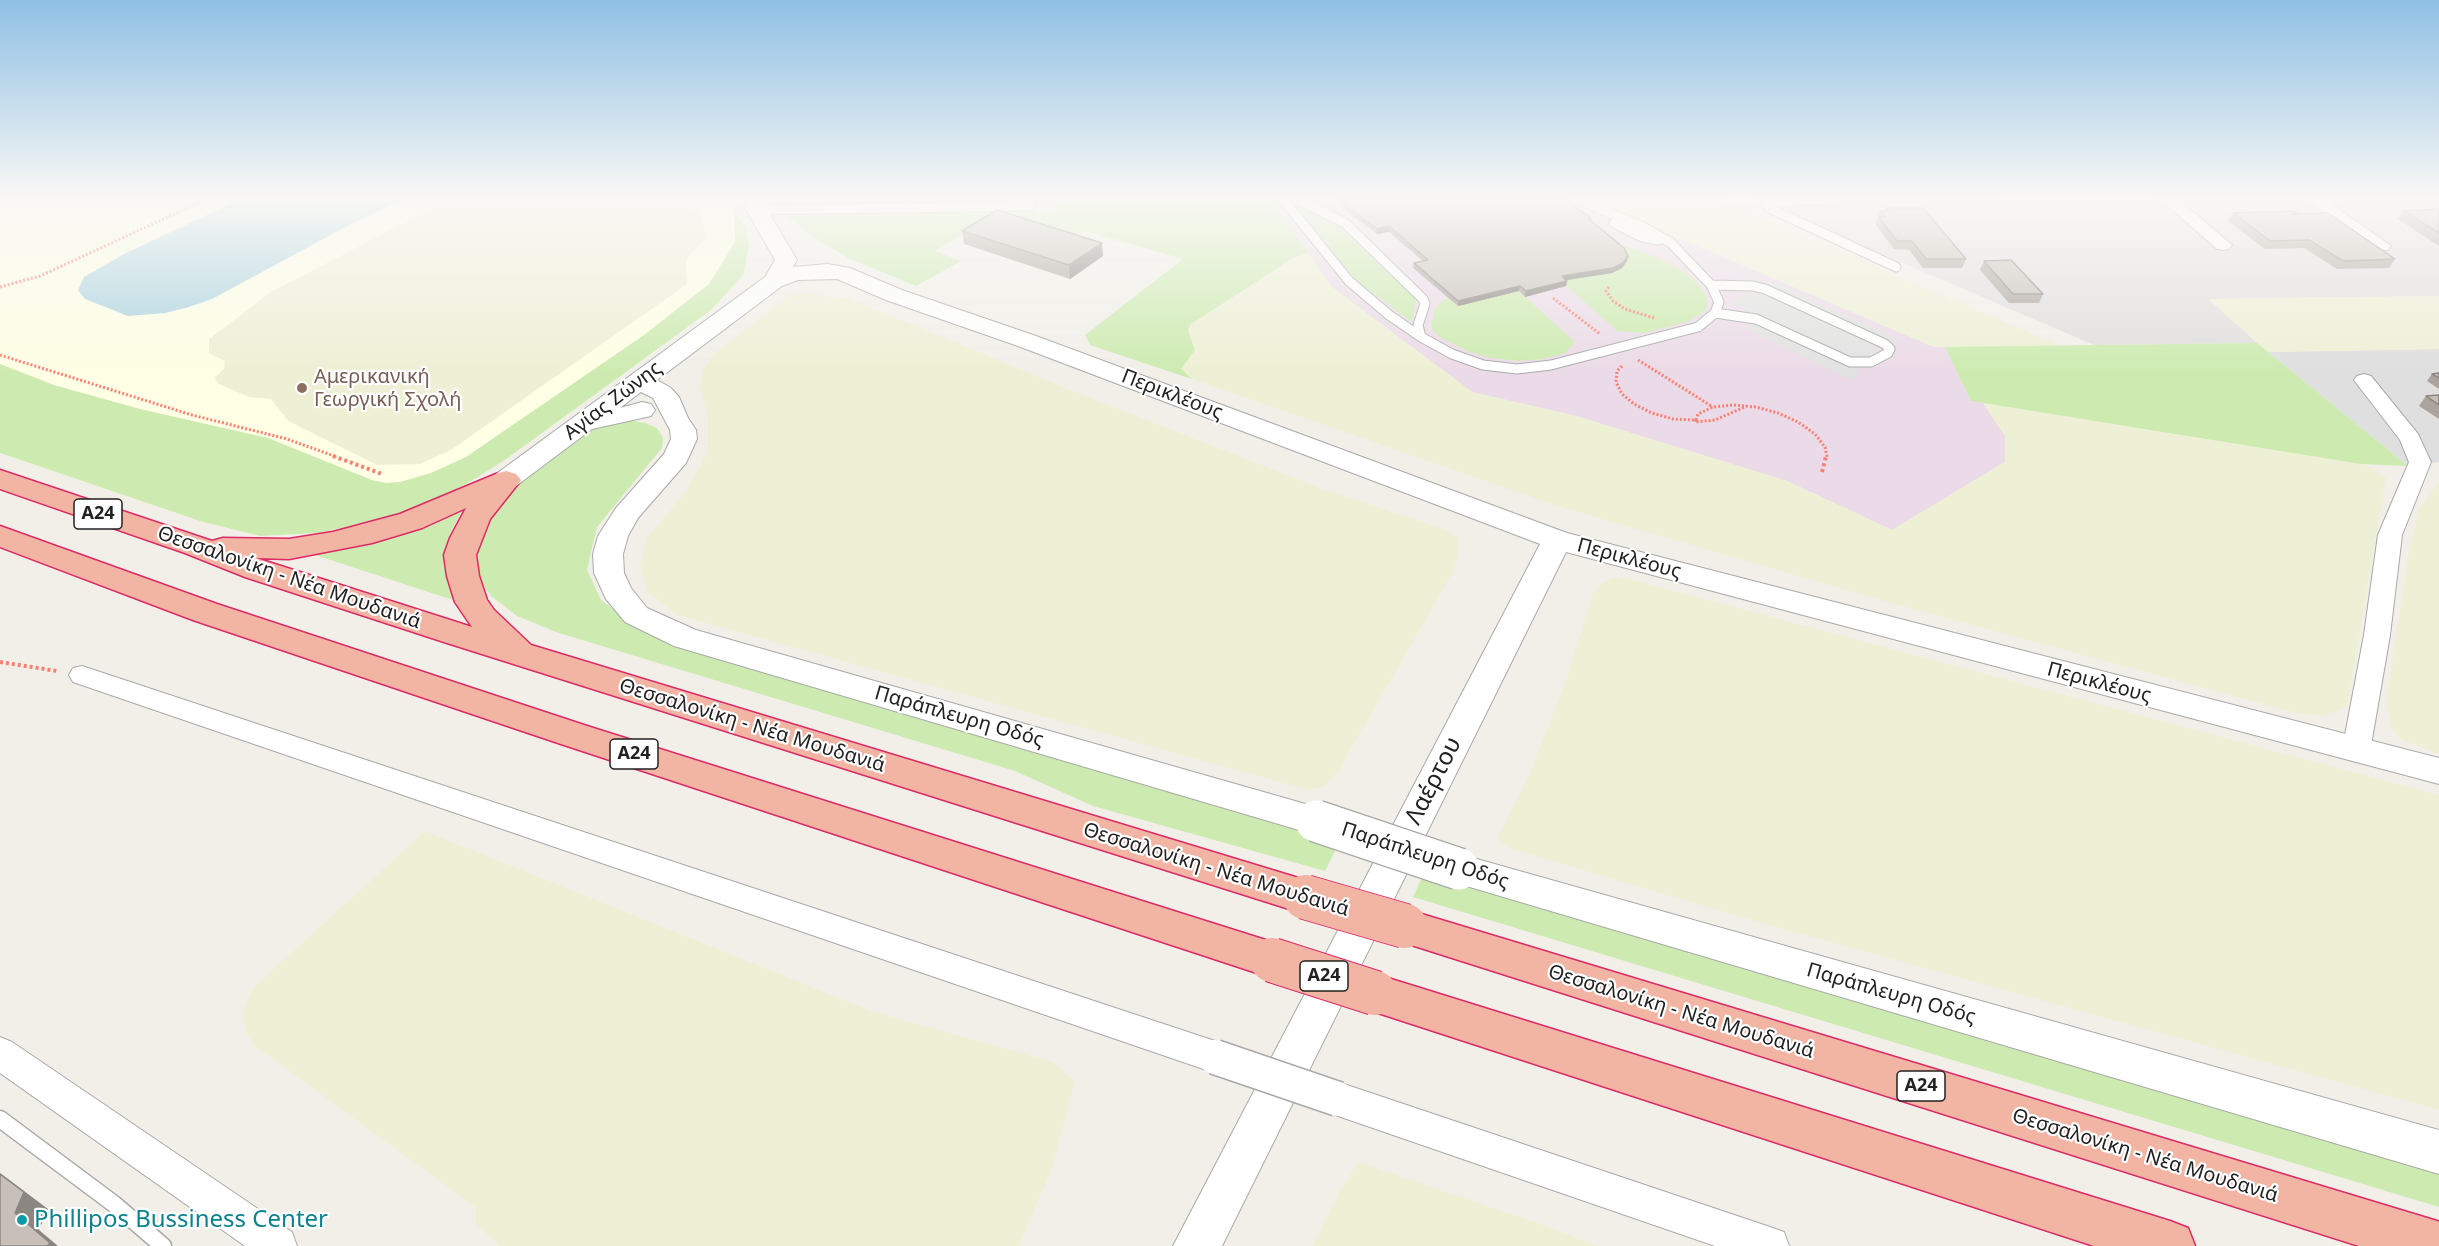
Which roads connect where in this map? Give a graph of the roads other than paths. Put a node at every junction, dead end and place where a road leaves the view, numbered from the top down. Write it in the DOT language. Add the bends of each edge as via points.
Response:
graph roads {
  1 [pos="772,256"];
  2 [pos="784,256"];
  3 [pos="796,256"];
  4 [pos="1329,256"];
  5 [pos="1379,256"];
  6 [pos="1684,256"];
  7 [pos="1872,256"];
  8 [pos="1896,267"];
  9 [pos="835,272"];
  10 [pos="774,281"];
  11 [pos="1711,285"];
  12 [pos="1715,313"];
  13 [pos="719,320"];
  14 [pos="1421,337"];
  15 [pos="2364,380"];
  16 [pos="641,382"];
  17 [pos="619,398"];
  18 [pos="642,410"];
  19 [pos="675,419"];
  20 [pos="575,430"];
  21 [pos="0,479"];
  22 [pos="506,480"];
  23 [pos="0,536"];
  24 [pos="1557,540"];
  25 [pos="196,546"];
  26 [pos="524,655"];
  27 [pos="82,675"];
  28 [pos="2356,750"];
  29 [pos="2439,771"];
  30 [pos="0,1053"];
  31 [pos="1743,1111"];
  32 [pos="0,1119"];
  33 [pos="2439,1152"];
  34 [pos="163,1246"];
  35 [pos="278,1246"];
  36 [pos="1197,1246"];
  37 [pos="1770,1246"];
  38 [pos="2108,1246"];
  39 [pos="2170,1246"];
  40 [pos="2437,1246"];
  1 -- 13 [label="street"];
  2 -- 10 [label="street" via="786,260"];
  3 -- 9 [label="street, Περικλέους"];
  4 -- 14 [label="lane" via="1349,281"];
  5 -- 14 [label="lane" via="1423,299 1418,325"];
  6 -- 11 [label="lane"];
  7 -- 8 [label="lane"];
  9 -- 10 [label="street" via="795,273"];
  9 -- 24 [label="street, Περικλέους"];
  10 -- 13 [label="street"];
  11 -- 12 [label="lane" via="1719,302"];
  11 -- 12 [label="lane" via="1765,289 1890,349 1871,362 1850,362 1756,319"];
  12 -- 14 [label="lane" via="1698,327 1551,365 1517,369 1452,354"];
  13 -- 16 [label="street, Αγίας Ζώνης"];
  15 -- 28 [label="street" via="2410,440 2420,462 2390,535"];
  16 -- 17 [label="street, Αγίας Ζώνης"];
  16 -- 19 [label="street, Παράπλευρη Οδός" via="662,393 670,402"];
  17 -- 18 [label="street"];
  17 -- 20 [label="street, Αγίας Ζώνης"];
  18 -- 19 [label="street"];
  18 -- 20 [label="street"];
  19 -- 33 [label="street, Παράπλευρη Οδός, bridge" via="682,430 683,444 618,525 608,554 613,583 636,615 685,638 1316,821 1459,869"];
  20 -- 22 [label="street, Αγίας Ζώνης"];
  21 -- 25 [label="highway, Θεσσαλονίκη - Νέα Μουδανιά / Α24"];
  22 -- 25 [label="highway" via="411,521 333,542 289,549"];
  22 -- 26 [label="highway" via="476,516 460,555 471,602 482,618"];
  23 -- 31 [label="highway, Α24, bridge" via="205,612 585,739"];
  24 -- 28 [label="street, Περικλέους"];
  24 -- 36 [label="street, Λαέρτου"];
  25 -- 26 [label="highway, Θεσσαλονίκη - Νέα Μουδανιά / Α24" via="256,570"];
  26 -- 40 [label="highway, Θεσσαλονίκη - Νέα Μουδανιά / Α24, bridge"];
  27 -- 37 [label="street, bridge"];
  28 -- 29 [label="street, Περικλέους"];
  30 -- 35 [label="street"];
  31 -- 38 [label="highway" via="2000,1210"];
  31 -- 39 [label="highway, Α24"];
  32 -- 34 [label="lane" via="114,1204"];
}
